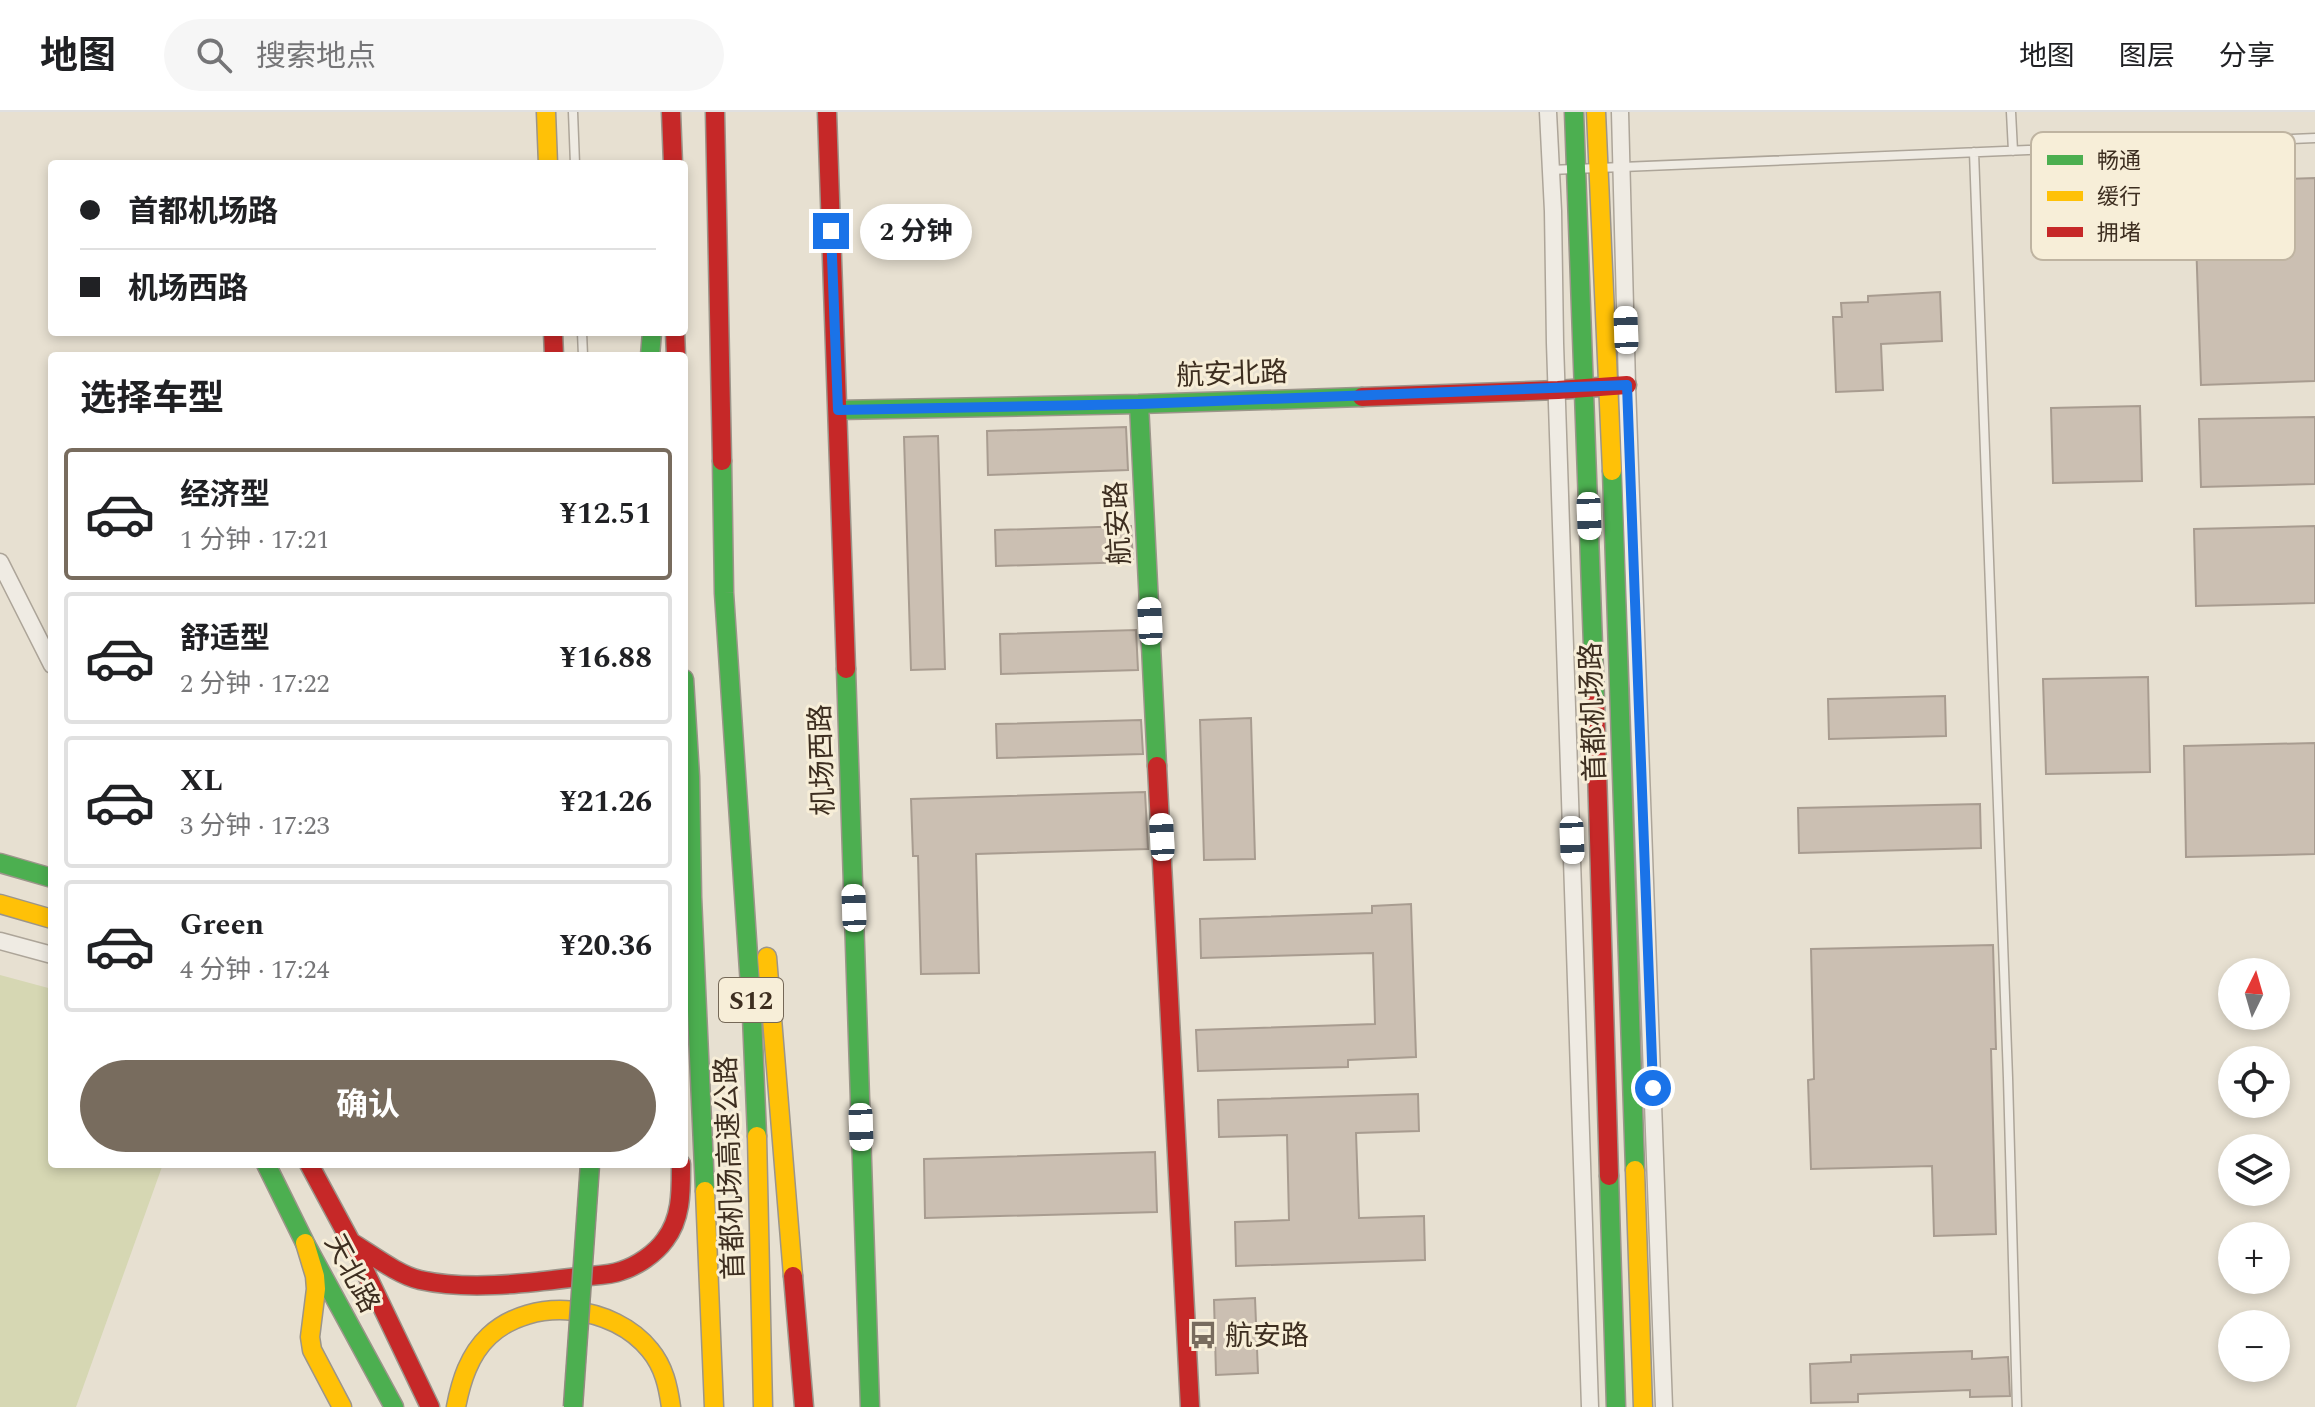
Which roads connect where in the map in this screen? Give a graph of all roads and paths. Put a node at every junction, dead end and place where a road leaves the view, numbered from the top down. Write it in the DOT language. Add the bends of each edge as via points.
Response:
graph roads {
  1 [pos="546,112"];
  2 [pos="573,112"];
  3 [pos="671,112"];
  4 [pos="715,112"];
  5 [pos="827,112"];
  6 [pos="1548,112"];
  7 [pos="1574,112"];
  8 [pos="1596,112"];
  9 [pos="1620,112"];
  10 [pos="2011,112"];
  11 [pos="2315,138"];
  12 [pos="2295,139"];
  13 [pos="2031,150"];
  14 [pos="2013,151"];
  15 [pos="1974,152"];
  16 [pos="673,158"];
  17 [pos="548,160"];
  18 [pos="575,160"];
  19 [pos="1621,166"];
  20 [pos="1599,167"];
  21 [pos="1576,169"];
  22 [pos="1550,170"];
  23 [pos="1618,386"];
  24 [pos="1585,388"];
  25 [pos="1558,390"];
  26 [pos="1139,404"];
  27 [pos="838,410"];
  28 [pos="0,562"];
  29 [pos="724,593"];
  30 [pos="48,657"];
  31 [pos="688,744"];
  32 [pos="0,863"];
  33 [pos="48,877"];
  34 [pos="761,887"];
  35 [pos="0,904"];
  36 [pos="48,918"];
  37 [pos="765,934"];
  38 [pos="0,941"];
  39 [pos="48,954"];
  40 [pos="698,1043"];
  41 [pos="688,1104"];
  42 [pos="268,1168"];
  43 [pos="311,1168"];
  44 [pos="590,1168"];
  45 [pos="681,1168"];
  46 [pos="351,1242"];
  47 [pos="305,1243"];
  48 [pos="342,1407"];
  49 [pos="394,1407"];
  50 [pos="430,1407"];
  51 [pos="456,1407"];
  52 [pos="573,1407"];
  53 [pos="671,1407"];
  54 [pos="714,1407"];
  55 [pos="763,1407"];
  56 [pos="804,1407"];
  57 [pos="870,1407"];
  58 [pos="1190,1407"];
  59 [pos="1590,1407"];
  60 [pos="1616,1407"];
  61 [pos="1643,1407"];
  62 [pos="1664,1407"];
  63 [pos="2017,1407"];
  1 -- 17 [label="main road"];
  2 -- 18 [label="lane"];
  3 -- 16 [label="main road"];
  4 -- 29 [label="main road, 首都机场高速公路 / S12"];
  5 -- 27 [label="main road, 机场西路"];
  6 -- 22 [label="street, 首都机场路"];
  7 -- 21 [label="main road, 首都机场路"];
  8 -- 20 [label="main road, 首都机场路"];
  9 -- 19 [label="street, 首都机场路"];
  10 -- 14 [label="lane"];
  11 -- 12 [label="lane"];
  13 -- 14 [label="lane"];
  14 -- 15 [label="lane"];
  15 -- 19 [label="lane"];
  15 -- 63 [label="lane"];
  19 -- 20 [label="lane"];
  19 -- 23 [label="street, 首都机场路"];
  20 -- 21 [label="lane"];
  20 -- 23 [label="main road, 首都机场路"];
  21 -- 22 [label="lane"];
  21 -- 24 [label="main road, 首都机场路"];
  22 -- 25 [label="street, 首都机场路"];
  23 -- 24 [label="main road, 航安北路"];
  23 -- 61 [label="main road, 首都机场路"];
  23 -- 62 [label="street, 首都机场路"];
  24 -- 25 [label="main road, 航安北路"];
  24 -- 60 [label="main road, 首都机场路"];
  25 -- 26 [label="main road, 航安北路"];
  25 -- 59 [label="street, 首都机场路"];
  26 -- 27 [label="main road, 航安北路"];
  26 -- 58 [label="main road, 航安路"];
  27 -- 57 [label="main road, 机场西路"];
  28 -- 30 [label="street"];
  29 -- 34 [label="main road" via="750,745"];
  29 -- 55 [label="main road, 首都机场高速公路 / S12" via="752,1016"];
  31 -- 40 [label="main road, 首都机场高速公路 / S12"];
  32 -- 33 [label="main road"];
  35 -- 36 [label="main road"];
  37 -- 56 [label="main road"];
  38 -- 39 [label="street"];
  40 -- 41 [label="main road"];
  40 -- 54 [label="main road, 首都机场高速公路 / S12"];
  42 -- 47 [label="main road, 天北路"];
  43 -- 46 [label="main road, 天北路"];
  44 -- 52 [label="main road, bridge"];
  45 -- 46 [label="main road" via="681,1205 665,1242 619,1272 518,1284 449,1284 408,1276"];
  46 -- 50 [label="main road, 天北路"];
  47 -- 48 [label="main road" via="316,1289 312,1350"];
  47 -- 49 [label="main road, 天北路"];
  51 -- 53 [label="main road" via="468,1365 481,1344 513,1319 545,1311 599,1315 633,1332 665,1374"];
}
